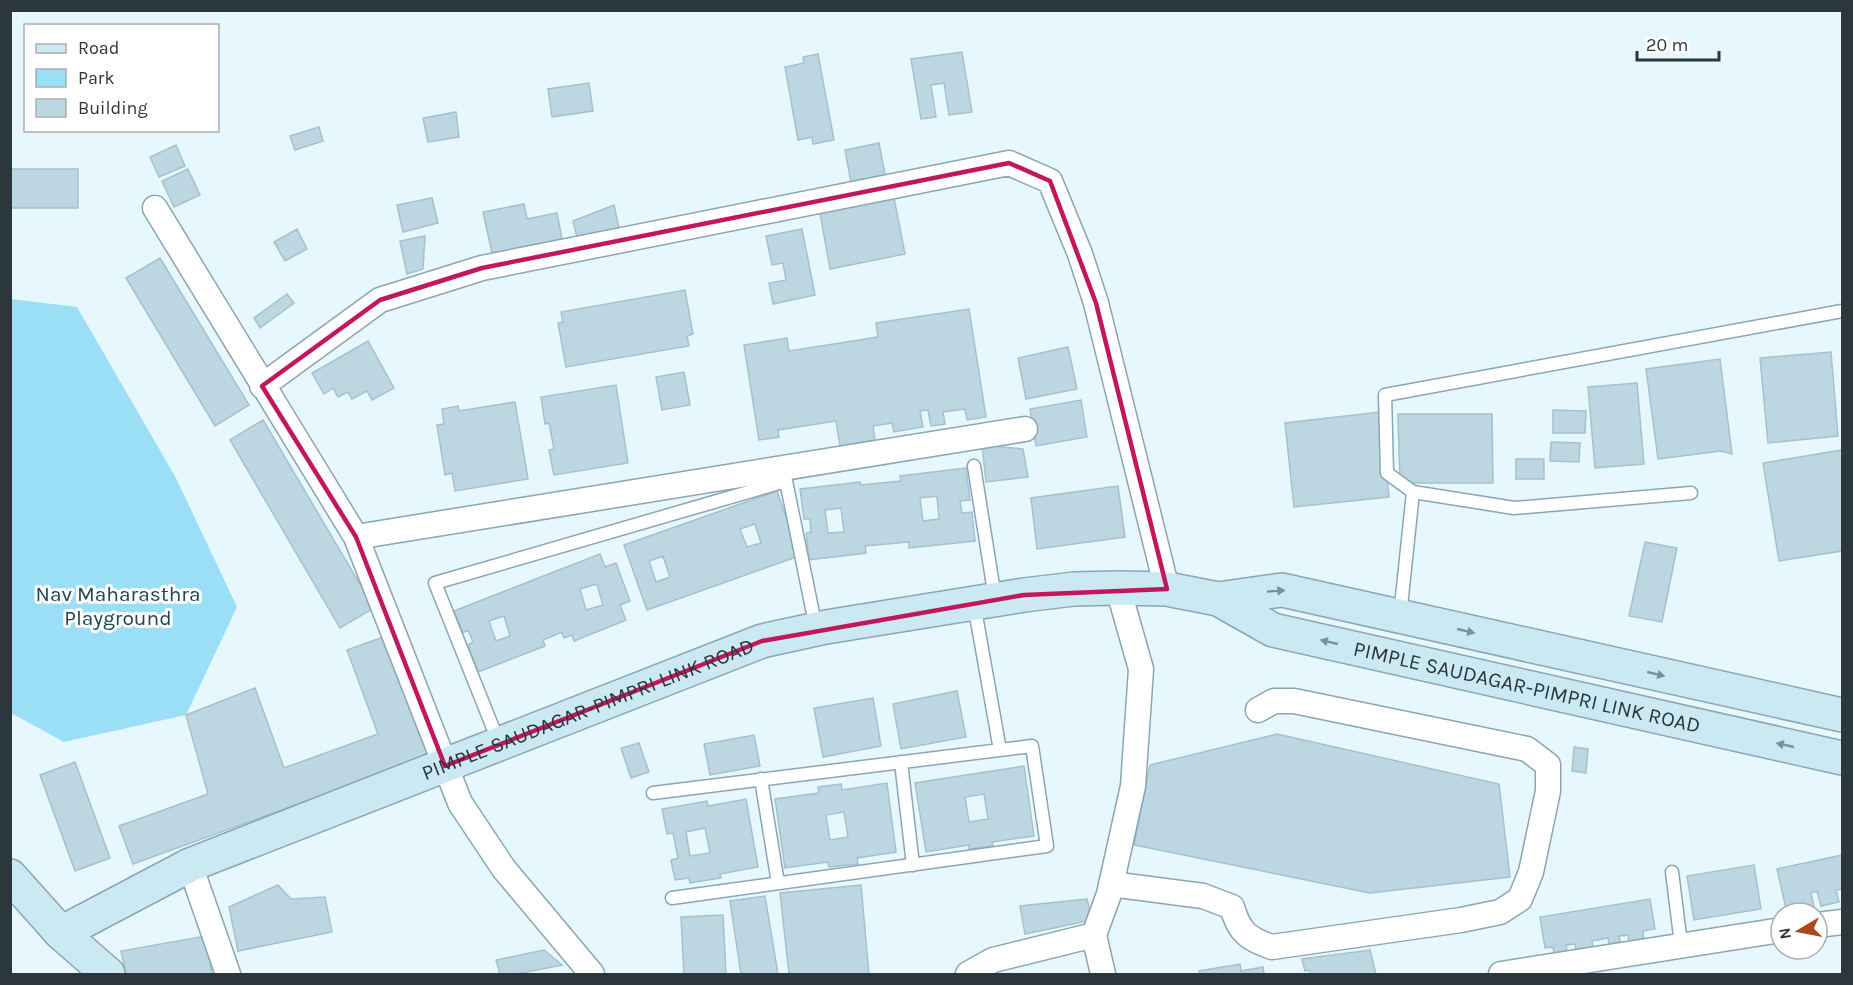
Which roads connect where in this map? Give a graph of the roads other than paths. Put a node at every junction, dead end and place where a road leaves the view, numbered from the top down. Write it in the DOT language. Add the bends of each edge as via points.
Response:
graph roads {
  1 [pos="155,208"];
  2 [pos="1842,311"];
  3 [pos="262,386"];
  4 [pos="1025,429"];
  5 [pos="974,466"];
  6 [pos="1413,492"];
  7 [pos="1691,493"];
  8 [pos="356,537"];
  9 [pos="1118,588"];
  10 [pos="1167,589"];
  11 [pos="1218,599"];
  12 [pos="985,601"];
  13 [pos="1400,616"];
  14 [pos="816,629"];
  15 [pos="1258,710"];
  16 [pos="1842,715"];
  17 [pos="500,744"];
  18 [pos="1000,750"];
  19 [pos="1842,758"];
  20 [pos="902,762"];
  21 [pos="445,766"];
  22 [pos="761,779"];
  23 [pos="653,792"];
  24 [pos="190,865"];
  25 [pos="913,865"];
  26 [pos="1672,872"];
  27 [pos="10,876"];
  28 [pos="778,883"];
  29 [pos="1112,884"];
  30 [pos="672,898"];
  31 [pos="1769,932"];
  32 [pos="61,933"];
  33 [pos="1094,935"];
  34 [pos="1681,944"];
  35 [pos="107,974"];
  36 [pos="228,975"];
  37 [pos="592,975"];
  38 [pos="968,975"];
  39 [pos="1103,975"];
  40 [pos="1502,975"];
  1 -- 3 [label="street"];
  2 -- 6 [label="lane" via="1385,395 1387,473"];
  3 -- 8 [label="street"];
  3 -- 10 [label="street" via="380,300 482,268 1009,164 1050,181 1080,254 1096,303"];
  4 -- 8 [label="street"];
  5 -- 12 [label="lane"];
  6 -- 7 [label="lane" via="1514,508"];
  6 -- 13 [label="lane"];
  8 -- 21 [label="street"];
  9 -- 10 [label="street, PIMPLE SAUDAGAR-PIMPRI LINK ROAD"];
  9 -- 12 [label="street, PIMPLE SAUDAGAR-PIMPRI LINK ROAD" via="1074,589"];
  9 -- 29 [label="street" via="1141,669 1133,786"];
  10 -- 11 [label="street, PIMPLE SAUDAGAR-PIMPRI LINK ROAD"];
  11 -- 13 [label="street, PIMPLE SAUDAGAR-PIMPRI LINK ROAD, one-way" via="1282,590"];
  19 -- 11 [label="street, PIMPLE SAUDAGAR-PIMPRI LINK ROAD, one-way" via="1273,630"];
  12 -- 14 [label="street, PIMPLE SAUDAGAR-PIMPRI LINK ROAD"];
  12 -- 18 [label="lane"];
  13 -- 16 [label="street, PIMPLE SAUDAGAR-PIMPRI LINK ROAD, one-way"];
  14 -- 17 [label="street, PIMPLE SAUDAGAR-PIMPRI LINK ROAD" via="762,641 697,664"];
  14 -- 17 [label="lane" via="786,481 435,583"];
  15 -- 29 [label="street" via="1274,701 1294,701 1527,749 1548,765 1548,791 1531,872 1520,899 1500,912 1461,920 1272,947 1252,941 1236,922 1232,907 1203,896"];
  17 -- 21 [label="street, PIMPLE SAUDAGAR-PIMPRI LINK ROAD"];
  18 -- 20 [label="lane"];
  18 -- 25 [label="lane" via="1032,746 1047,846"];
  20 -- 22 [label="lane"];
  20 -- 25 [label="lane"];
  21 -- 24 [label="street, PIMPLE SAUDAGAR-PIMPRI LINK ROAD"];
  21 -- 37 [label="street" via="460,803 504,869"];
  22 -- 23 [label="lane"];
  22 -- 28 [label="lane"];
  24 -- 32 [label="street, PIMPLE SAUDAGAR-PIMPRI LINK ROAD"];
  24 -- 36 [label="street"];
  25 -- 28 [label="lane"];
  26 -- 34 [label="lane"];
  27 -- 32 [label="street"];
  28 -- 30 [label="lane"];
  29 -- 33 [label="street"];
  31 -- 34 [label="street"];
  32 -- 35 [label="street"];
  33 -- 38 [label="street" via="993,960"];
  33 -- 39 [label="street"];
  34 -- 40 [label="street"];
}
